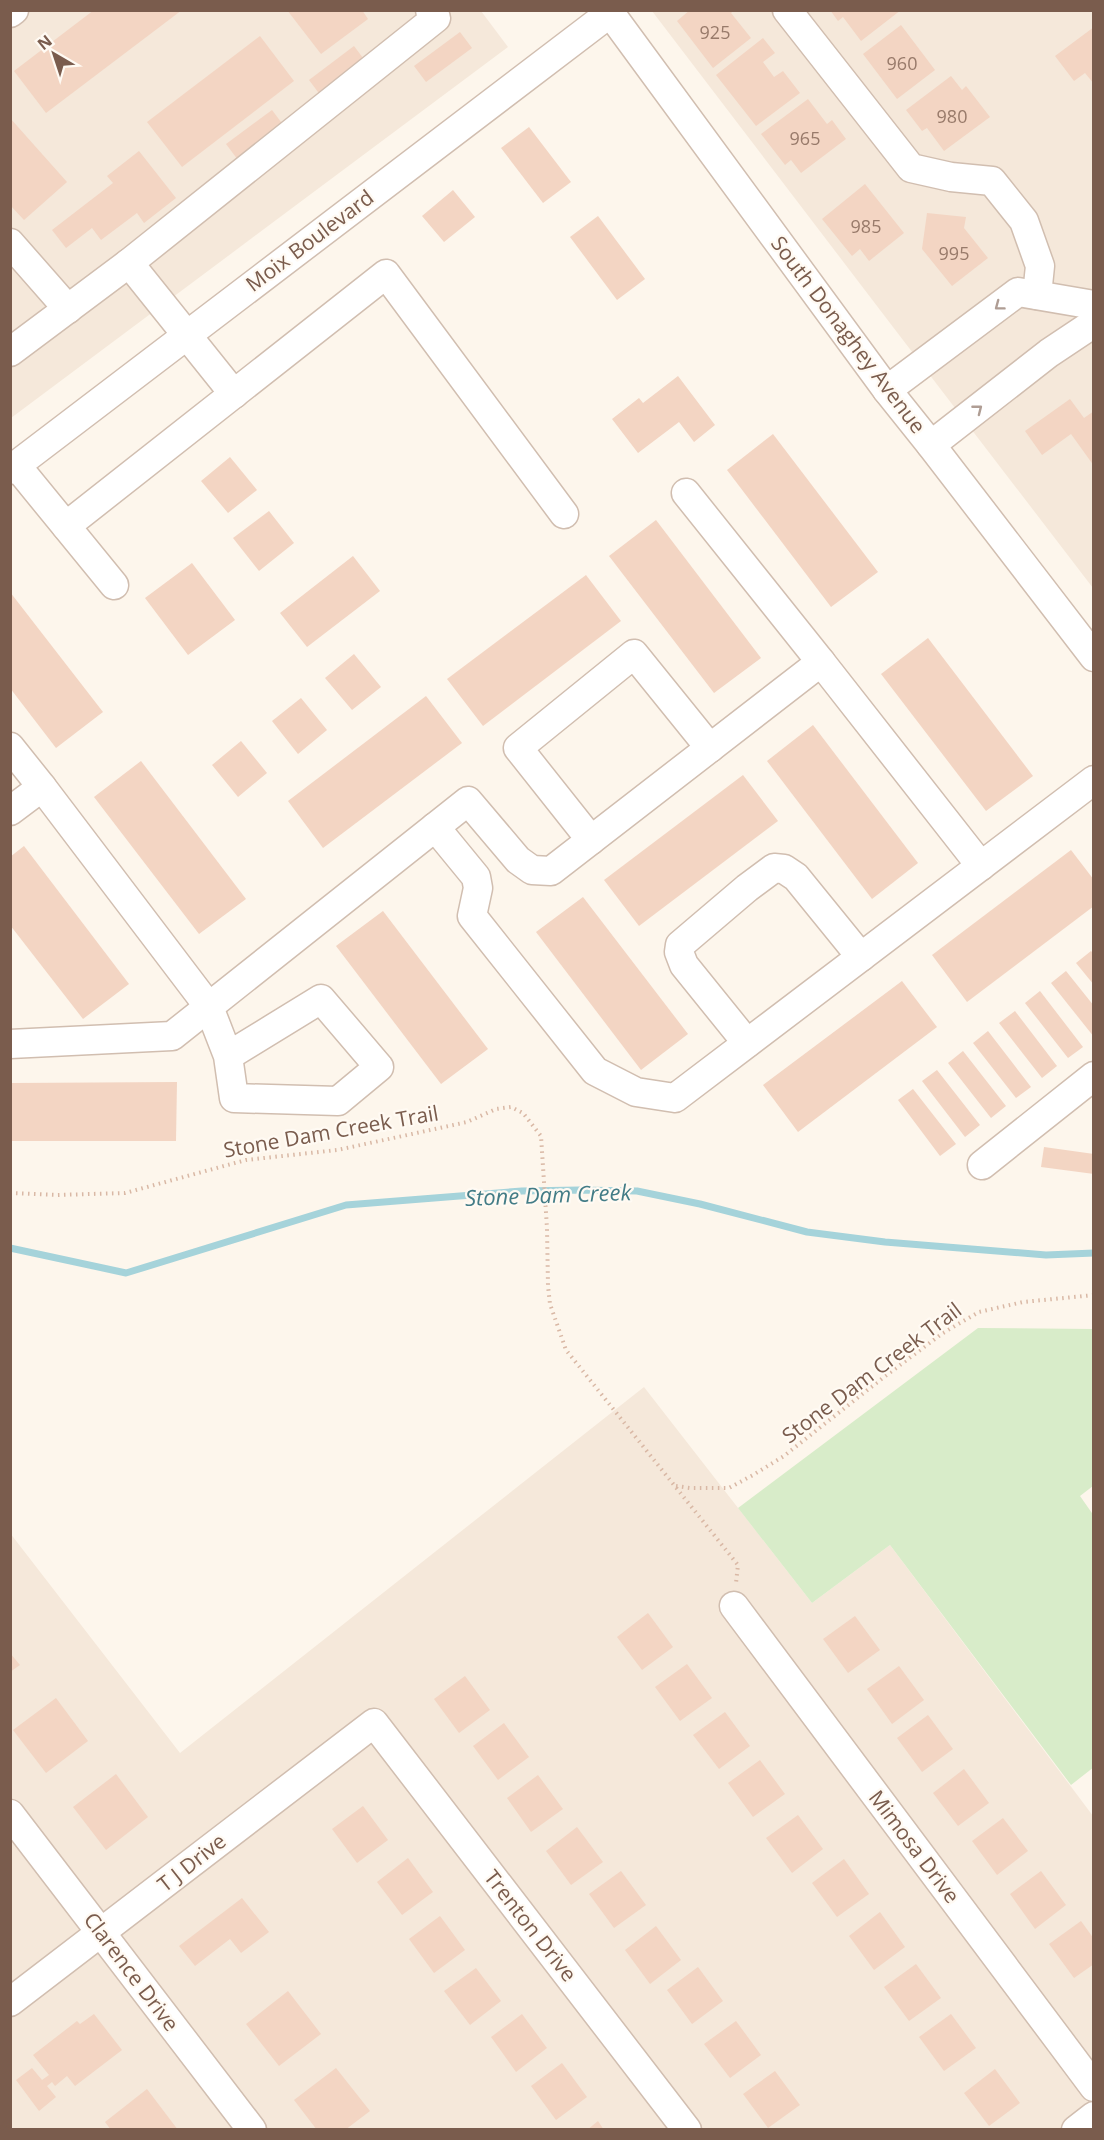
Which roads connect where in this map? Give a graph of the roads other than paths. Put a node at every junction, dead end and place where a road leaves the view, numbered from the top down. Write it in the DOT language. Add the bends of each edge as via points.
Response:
graph roads {
  1 [pos="14,10"];
  2 [pos="430,10"];
  3 [pos="788,10"];
  4 [pos="609,12"];
  5 [pos="10,13"];
  6 [pos="10,243"];
  7 [pos="129,263"];
  8 [pos="1037,295"];
  9 [pos="1094,305"];
  10 [pos="68,309"];
  11 [pos="1094,323"];
  12 [pos="186,335"];
  13 [pos="10,352"];
  14 [pos="887,390"];
  15 [pos="234,394"];
  16 [pos="932,445"];
  17 [pos="14,467"];
  18 [pos="686,493"];
  19 [pos="564,514"];
  20 [pos="66,526"];
  21 [pos="114,585"];
  22 [pos="1094,657"];
  23 [pos="821,662"];
  24 [pos="10,747"];
  25 [pos="710,748"];
  26 [pos="1094,780"];
  27 [pos="42,787"];
  28 [pos="10,811"];
  29 [pos="435,827"];
  30 [pos="591,840"];
  31 [pos="981,866"];
  32 [pos="861,957"];
  33 [pos="209,1007"];
  34 [pos="747,1043"];
  35 [pos="10,1044"];
  36 [pos="228,1056"];
  37 [pos="1094,1076"];
  38 [pos="982,1165"];
  39 [pos="734,1606"];
  40 [pos="374,1723"];
  41 [pos="10,1814"];
  42 [pos="102,1933"];
  43 [pos="10,2002"];
  44 [pos="1094,2087"];
  45 [pos="1094,2116"];
  46 [pos="252,2130"];
  47 [pos="687,2130"];
  48 [pos="1076,2130"];
  1 -- 5 [label="street"];
  2 -- 7 [label="street" via="436,18"];
  3 -- 8 [label="street" via="910,168 992,181 1024,221 1040,266"];
  4 -- 12 [label="street, Moix Boulevard"];
  4 -- 14 [label="street, South Donaghey Avenue"];
  6 -- 10 [label="street"];
  7 -- 10 [label="street"];
  7 -- 12 [label="street"];
  8 -- 9 [label="street"];
  8 -- 14 [label="street, one-way" via="1018,292"];
  10 -- 13 [label="street"];
  16 -- 11 [label="street, one-way" via="1049,353"];
  12 -- 15 [label="street"];
  12 -- 17 [label="street, Moix Boulevard"];
  14 -- 16 [label="street, South Donaghey Avenue"];
  15 -- 19 [label="street" via="386,274"];
  15 -- 20 [label="street"];
  16 -- 22 [label="street, South Donaghey Avenue"];
  17 -- 20 [label="street"];
  18 -- 23 [label="street"];
  20 -- 21 [label="street"];
  23 -- 25 [label="street"];
  23 -- 31 [label="street"];
  24 -- 27 [label="street"];
  25 -- 30 [label="street"];
  25 -- 30 [label="street" via="634,654 518,748"];
  26 -- 31 [label="street"];
  27 -- 28 [label="street"];
  27 -- 33 [label="street"];
  29 -- 30 [label="street" via="468,801 518,860 532,870 550,871"];
  29 -- 33 [label="street"];
  29 -- 34 [label="street" via="476,877 478,888 472,916 595,1071 636,1092 675,1098"];
  31 -- 32 [label="street"];
  32 -- 34 [label="street"];
  32 -- 34 [label="street" via="796,876 774,868 747,888 680,945 679,952 684,965"];
  33 -- 35 [label="street" via="171,1036"];
  33 -- 36 [label="street"];
  36 -- 36 [label="street" via="234,1098 338,1101 379,1067 321,999"];
  37 -- 38 [label="street"];
  39 -- 44 [label="street, Mimosa Drive"];
  40 -- 42 [label="street, T J Drive"];
  40 -- 47 [label="street, Trenton Drive"];
  41 -- 42 [label="street, Clarence Drive"];
  42 -- 43 [label="street, T J Drive"];
  42 -- 46 [label="street, Clarence Drive"];
  45 -- 48 [label="street"];
}
